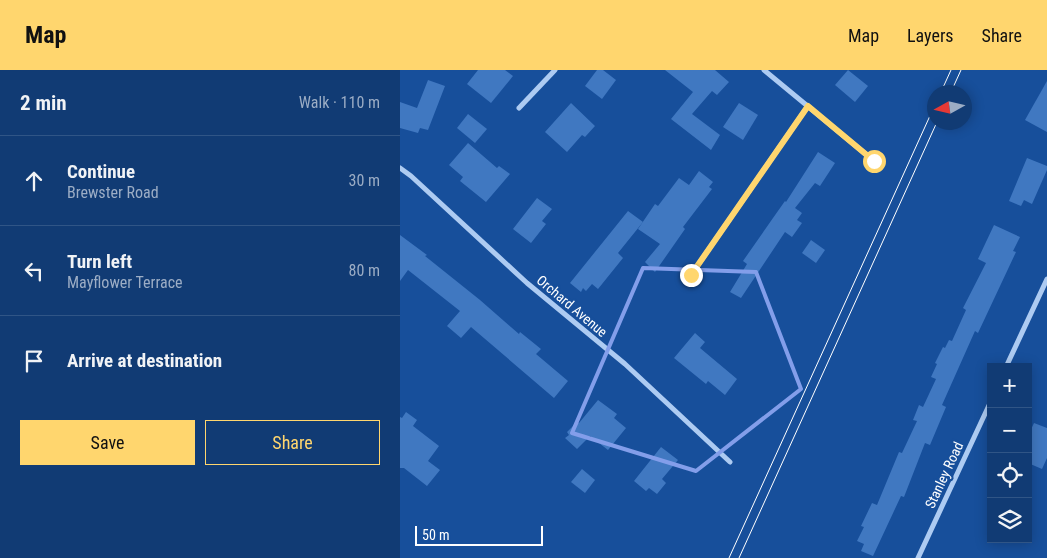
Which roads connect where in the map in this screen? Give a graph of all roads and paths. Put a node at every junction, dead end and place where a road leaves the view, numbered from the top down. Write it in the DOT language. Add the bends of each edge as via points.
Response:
graph roads {
  1 [pos="555,70"];
  2 [pos="764,70"];
  3 [pos="808,106"];
  4 [pos="519,108"];
  5 [pos="874,161"];
  6 [pos="400,168"];
  7 [pos="691,275"];
  8 [pos="1047,279"];
  9 [pos="1008,363"];
  10 [pos="988,408"];
  11 [pos="730,462"];
  12 [pos="918,558"];
  1 -- 4 [label="street"];
  2 -- 3 [label="street"];
  3 -- 5 [label="street"];
  3 -- 7 [label="street"];
  6 -- 11 [label="street, Orchard Avenue" via="527,283 625,364"];
  8 -- 9 [label="street"];
  10 -- 12 [label="street, Stanley Road"];
}
